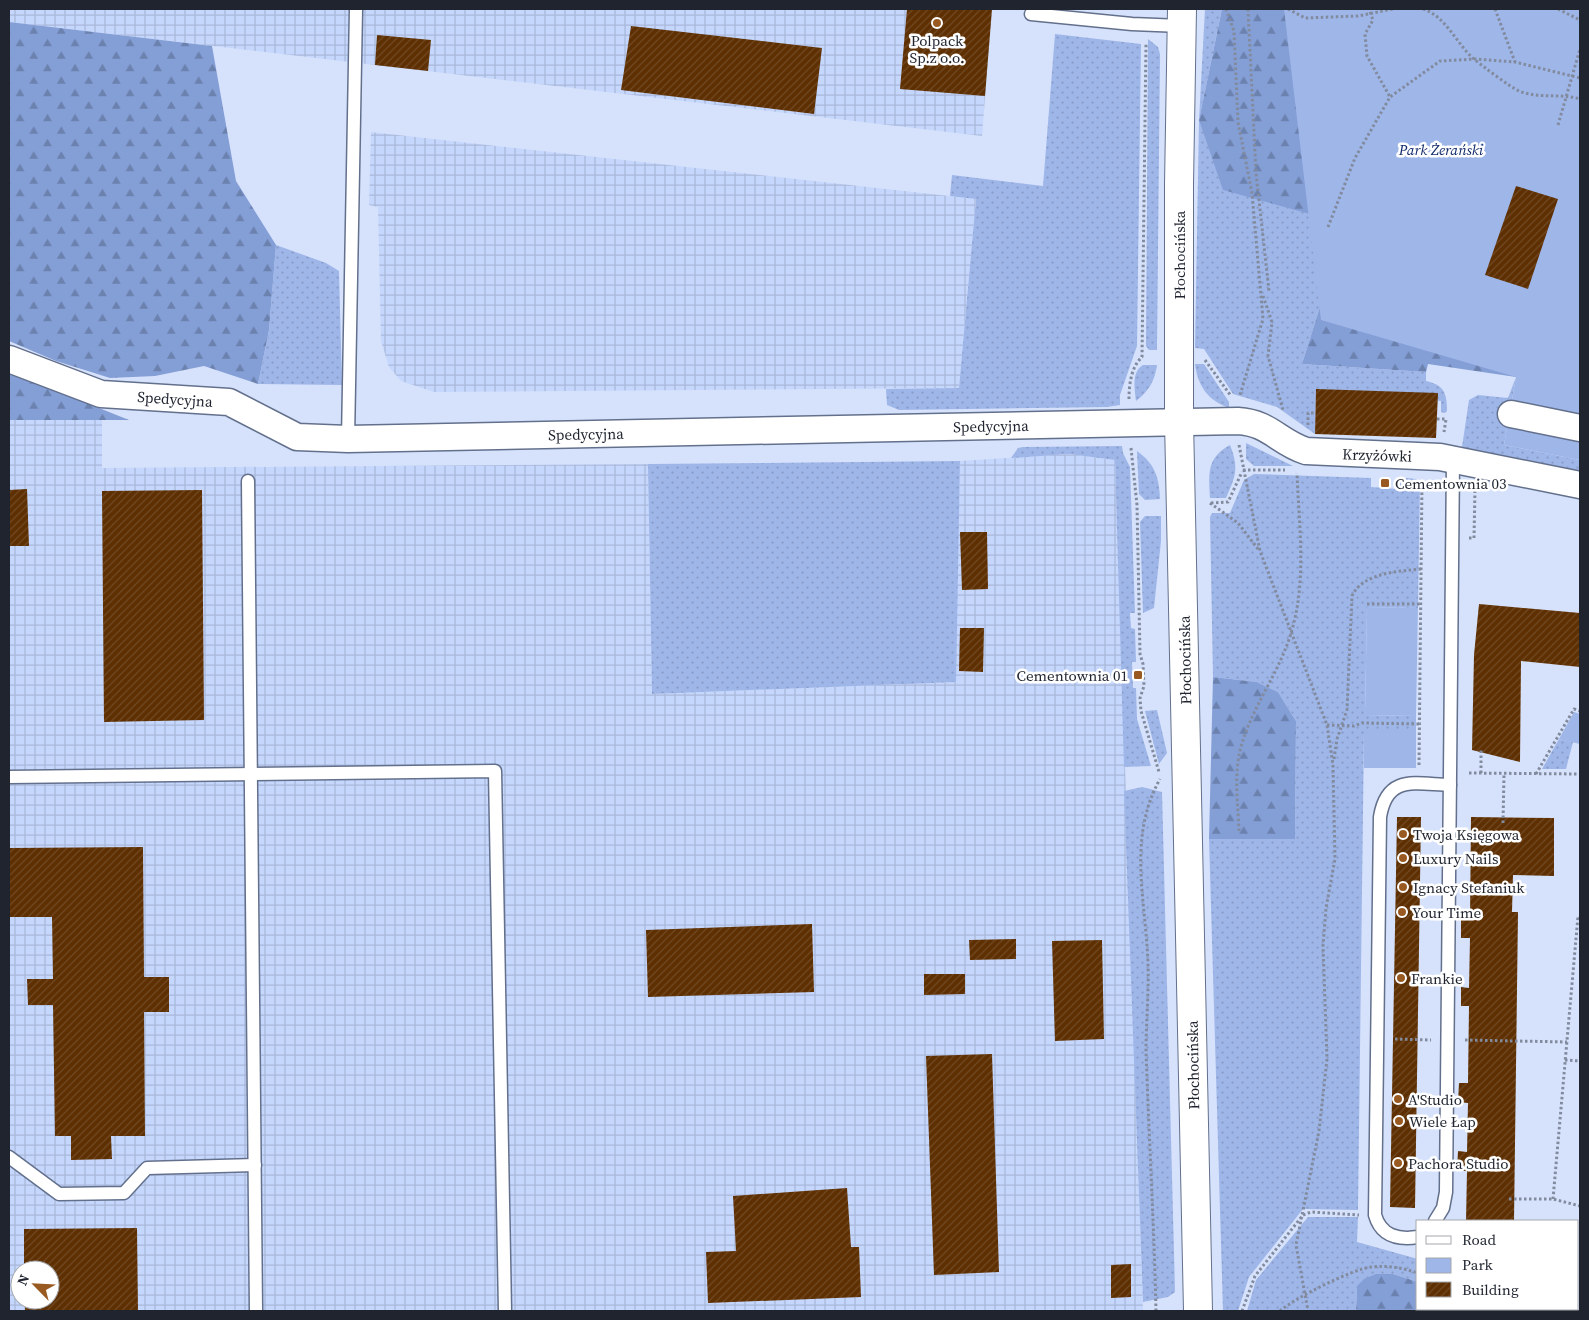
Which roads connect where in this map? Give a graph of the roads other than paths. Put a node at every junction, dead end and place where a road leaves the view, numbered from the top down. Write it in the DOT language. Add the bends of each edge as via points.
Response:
graph roads {
  1 [pos="356,9"];
  2 [pos="1032,14"];
  3 [pos="1182,18"];
  4 [pos="9,359"];
  5 [pos="1511,414"];
  6 [pos="1179,421"];
  7 [pos="1580,428"];
  8 [pos="348,439"];
  9 [pos="1454,460"];
  10 [pos="248,481"];
  11 [pos="1580,485"];
  12 [pos="9,776"];
  13 [pos="251,776"];
  14 [pos="1450,785"];
  15 [pos="9,1157"];
  16 [pos="255,1165"];
  17 [pos="1436,1220"];
  18 [pos="1416,1237"];
  19 [pos="256,1311"];
  20 [pos="505,1311"];
  21 [pos="1198,1311"];
  1 -- 8 [label="lane"];
  2 -- 3 [label="lane" via="1132,24"];
  3 -- 6 [label="main road, Płochocińska"];
  4 -- 8 [label="street, Spedycyjna" via="101,394 229,402 296,437"];
  5 -- 7 [label="street"];
  6 -- 8 [label="street, Spedycyjna"];
  6 -- 9 [label="street, Krzyżówki" via="1253,423 1272,430 1292,446 1323,453"];
  6 -- 21 [label="main road, Płochocińska"];
  9 -- 11 [label="street, Krzyżówki"];
  9 -- 14 [label="lane"];
  10 -- 13 [label="lane"];
  12 -- 13 [label="lane"];
  13 -- 16 [label="lane"];
  13 -- 20 [label="lane" via="495,771"];
  14 -- 17 [label="lane" via="1446,1192 1443,1208"];
  14 -- 18 [label="lane" via="1401,784 1384,798 1380,817 1375,1215 1387,1234 1404,1239"];
  15 -- 16 [label="lane" via="59,1194 124,1193 146,1168"];
  16 -- 19 [label="lane"];
}
